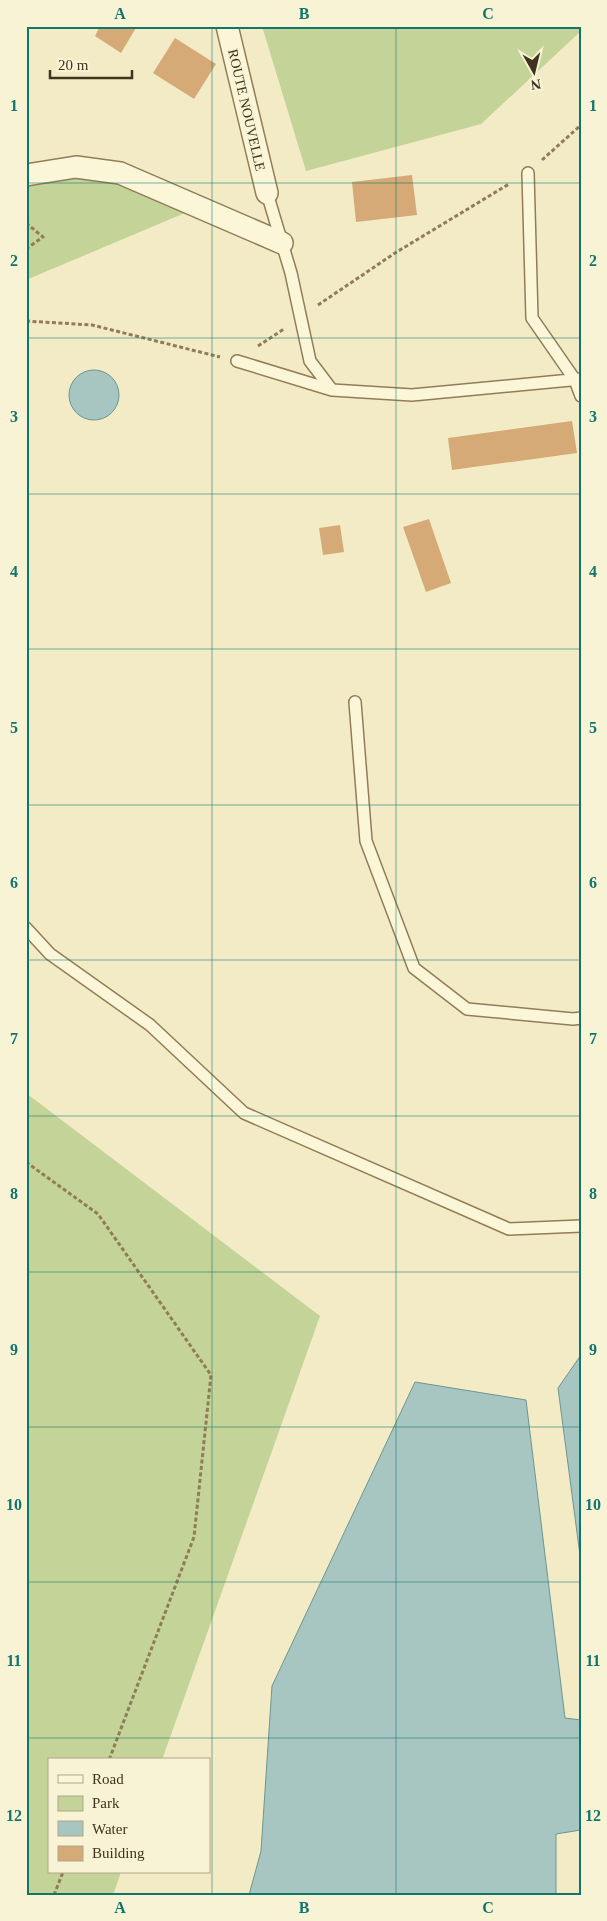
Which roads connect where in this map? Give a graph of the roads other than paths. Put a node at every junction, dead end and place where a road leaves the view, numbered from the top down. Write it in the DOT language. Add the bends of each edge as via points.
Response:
graph roads {
  1 [pos="225,28"];
  2 [pos="528,173"];
  3 [pos="26,175"];
  4 [pos="267,193"];
  5 [pos="282,243"];
  6 [pos="238,361"];
  7 [pos="578,379"];
  8 [pos="332,390"];
  9 [pos="581,396"];
  10 [pos="355,702"];
  11 [pos="26,928"];
  12 [pos="581,1018"];
  13 [pos="581,1226"];
  1 -- 4 [label="street, ROUTE NOUVELLE"];
  2 -- 7 [label="lane" via="532,318"];
  3 -- 5 [label="street" via="76,167 120,173"];
  4 -- 5 [label="lane"];
  5 -- 8 [label="lane" via="310,362"];
  6 -- 8 [label="lane"];
  7 -- 8 [label="lane" via="412,395"];
  7 -- 9 [label="lane"];
  10 -- 12 [label="lane" via="366,841 414,968 467,1010"];
  11 -- 13 [label="lane" via="50,954 150,1025 244,1113 510,1229"];
}
